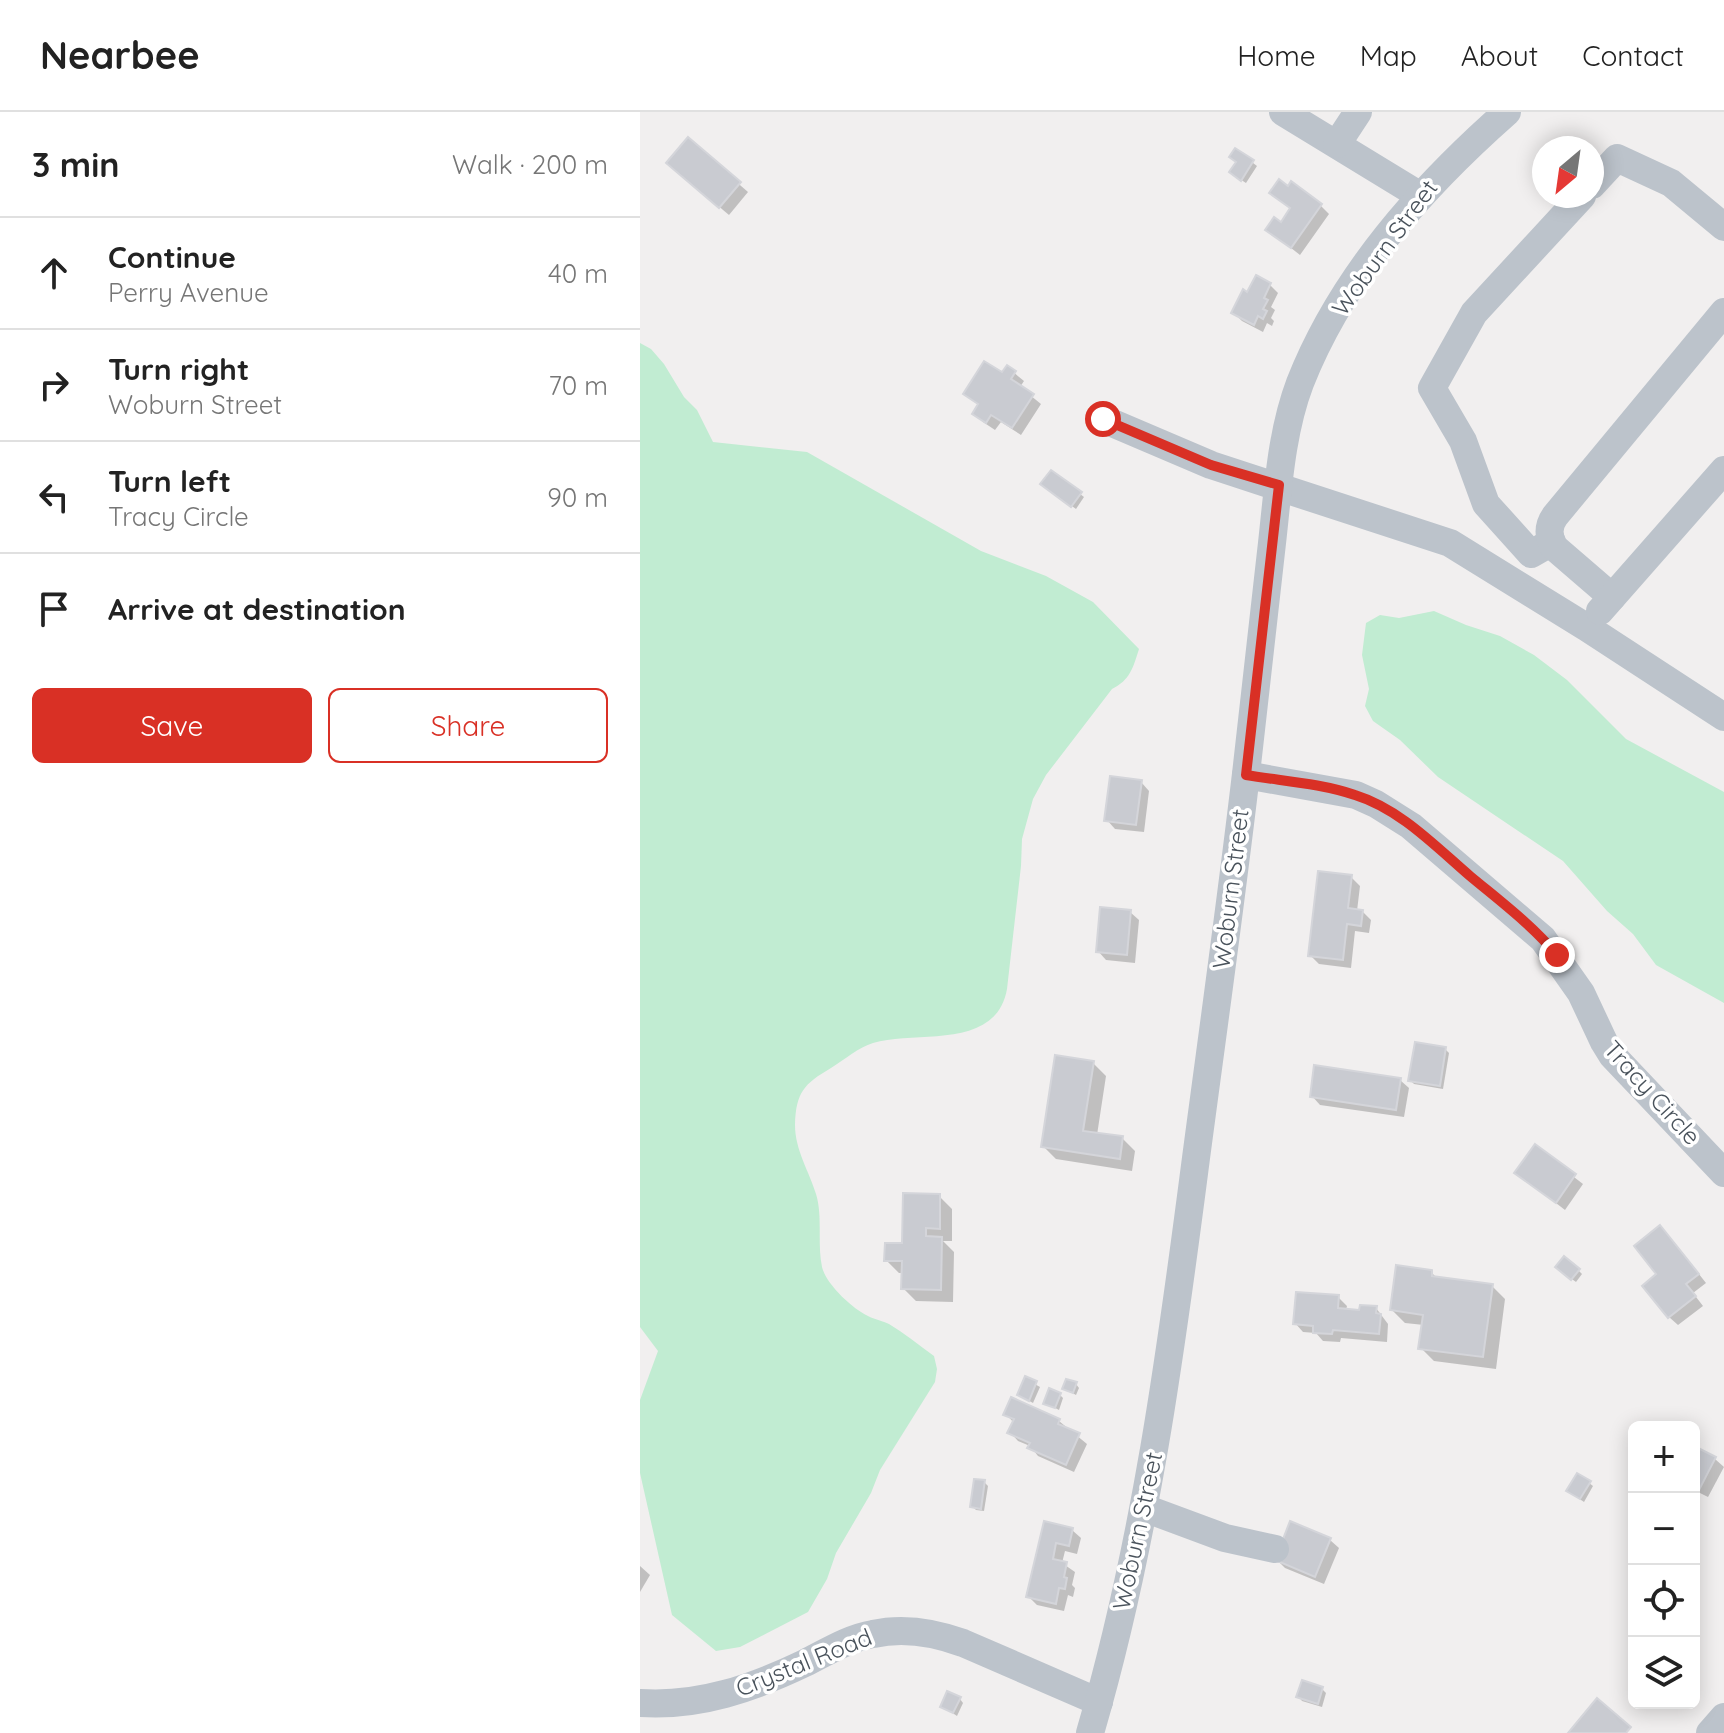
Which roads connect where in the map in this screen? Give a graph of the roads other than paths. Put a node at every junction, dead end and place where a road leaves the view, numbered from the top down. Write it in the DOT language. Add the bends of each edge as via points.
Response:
graph roads {
  1 [pos="1283,112"];
  2 [pos="1358,112"];
  3 [pos="1507,112"];
  4 [pos="1337,144"];
  5 [pos="1604,172"];
  6 [pos="1419,195"];
  7 [pos="1571,208"];
  8 [pos="1724,227"];
  9 [pos="1724,312"];
  10 [pos="1103,419"];
  11 [pos="1724,470"];
  12 [pos="1279,485"];
  13 [pos="1552,542"];
  14 [pos="1612,597"];
  15 [pos="1586,627"];
  16 [pos="1724,717"];
  17 [pos="1246,775"];
  18 [pos="1724,1173"];
  19 [pos="1144,1508"];
  20 [pos="1275,1549"];
  21 [pos="1099,1702"];
  22 [pos="640,1703"];
  23 [pos="1724,1717"];
  24 [pos="1090,1733"];
  25 [pos="1710,1733"];
  1 -- 4 [label="street"];
  2 -- 4 [label="street"];
  3 -- 6 [label="street, Woburn Street"];
  4 -- 6 [label="street"];
  5 -- 8 [label="street" via="1617,158 1671,183"];
  6 -- 12 [label="street, Woburn Street" via="1358,277 1312,356 1290,418"];
  7 -- 13 [label="street" via="1474,313 1432,388 1463,441 1486,504 1531,554"];
  9 -- 13 [label="street" via="1555,516 1549,531"];
  10 -- 12 [label="street" via="1211,465"];
  11 -- 14 [label="street"];
  12 -- 15 [label="street" via="1450,543"];
  12 -- 17 [label="street, Woburn Street"];
  13 -- 14 [label="street"];
  14 -- 15 [label="street"];
  15 -- 16 [label="street"];
  17 -- 18 [label="street, Tracy Circle" via="1356,795 1411,826 1543,939 1575,983 1612,1055"];
  17 -- 19 [label="street, Woburn Street" via="1176,1312"];
  19 -- 20 [label="street" via="1225,1538"];
  19 -- 21 [label="street, Woburn Street"];
  21 -- 22 [label="street, Crystal Road" via="963,1643 907,1630 861,1637 734,1692 676,1704"];
  21 -- 24 [label="street, Woburn Street"];
  23 -- 25 [label="street"];
}
